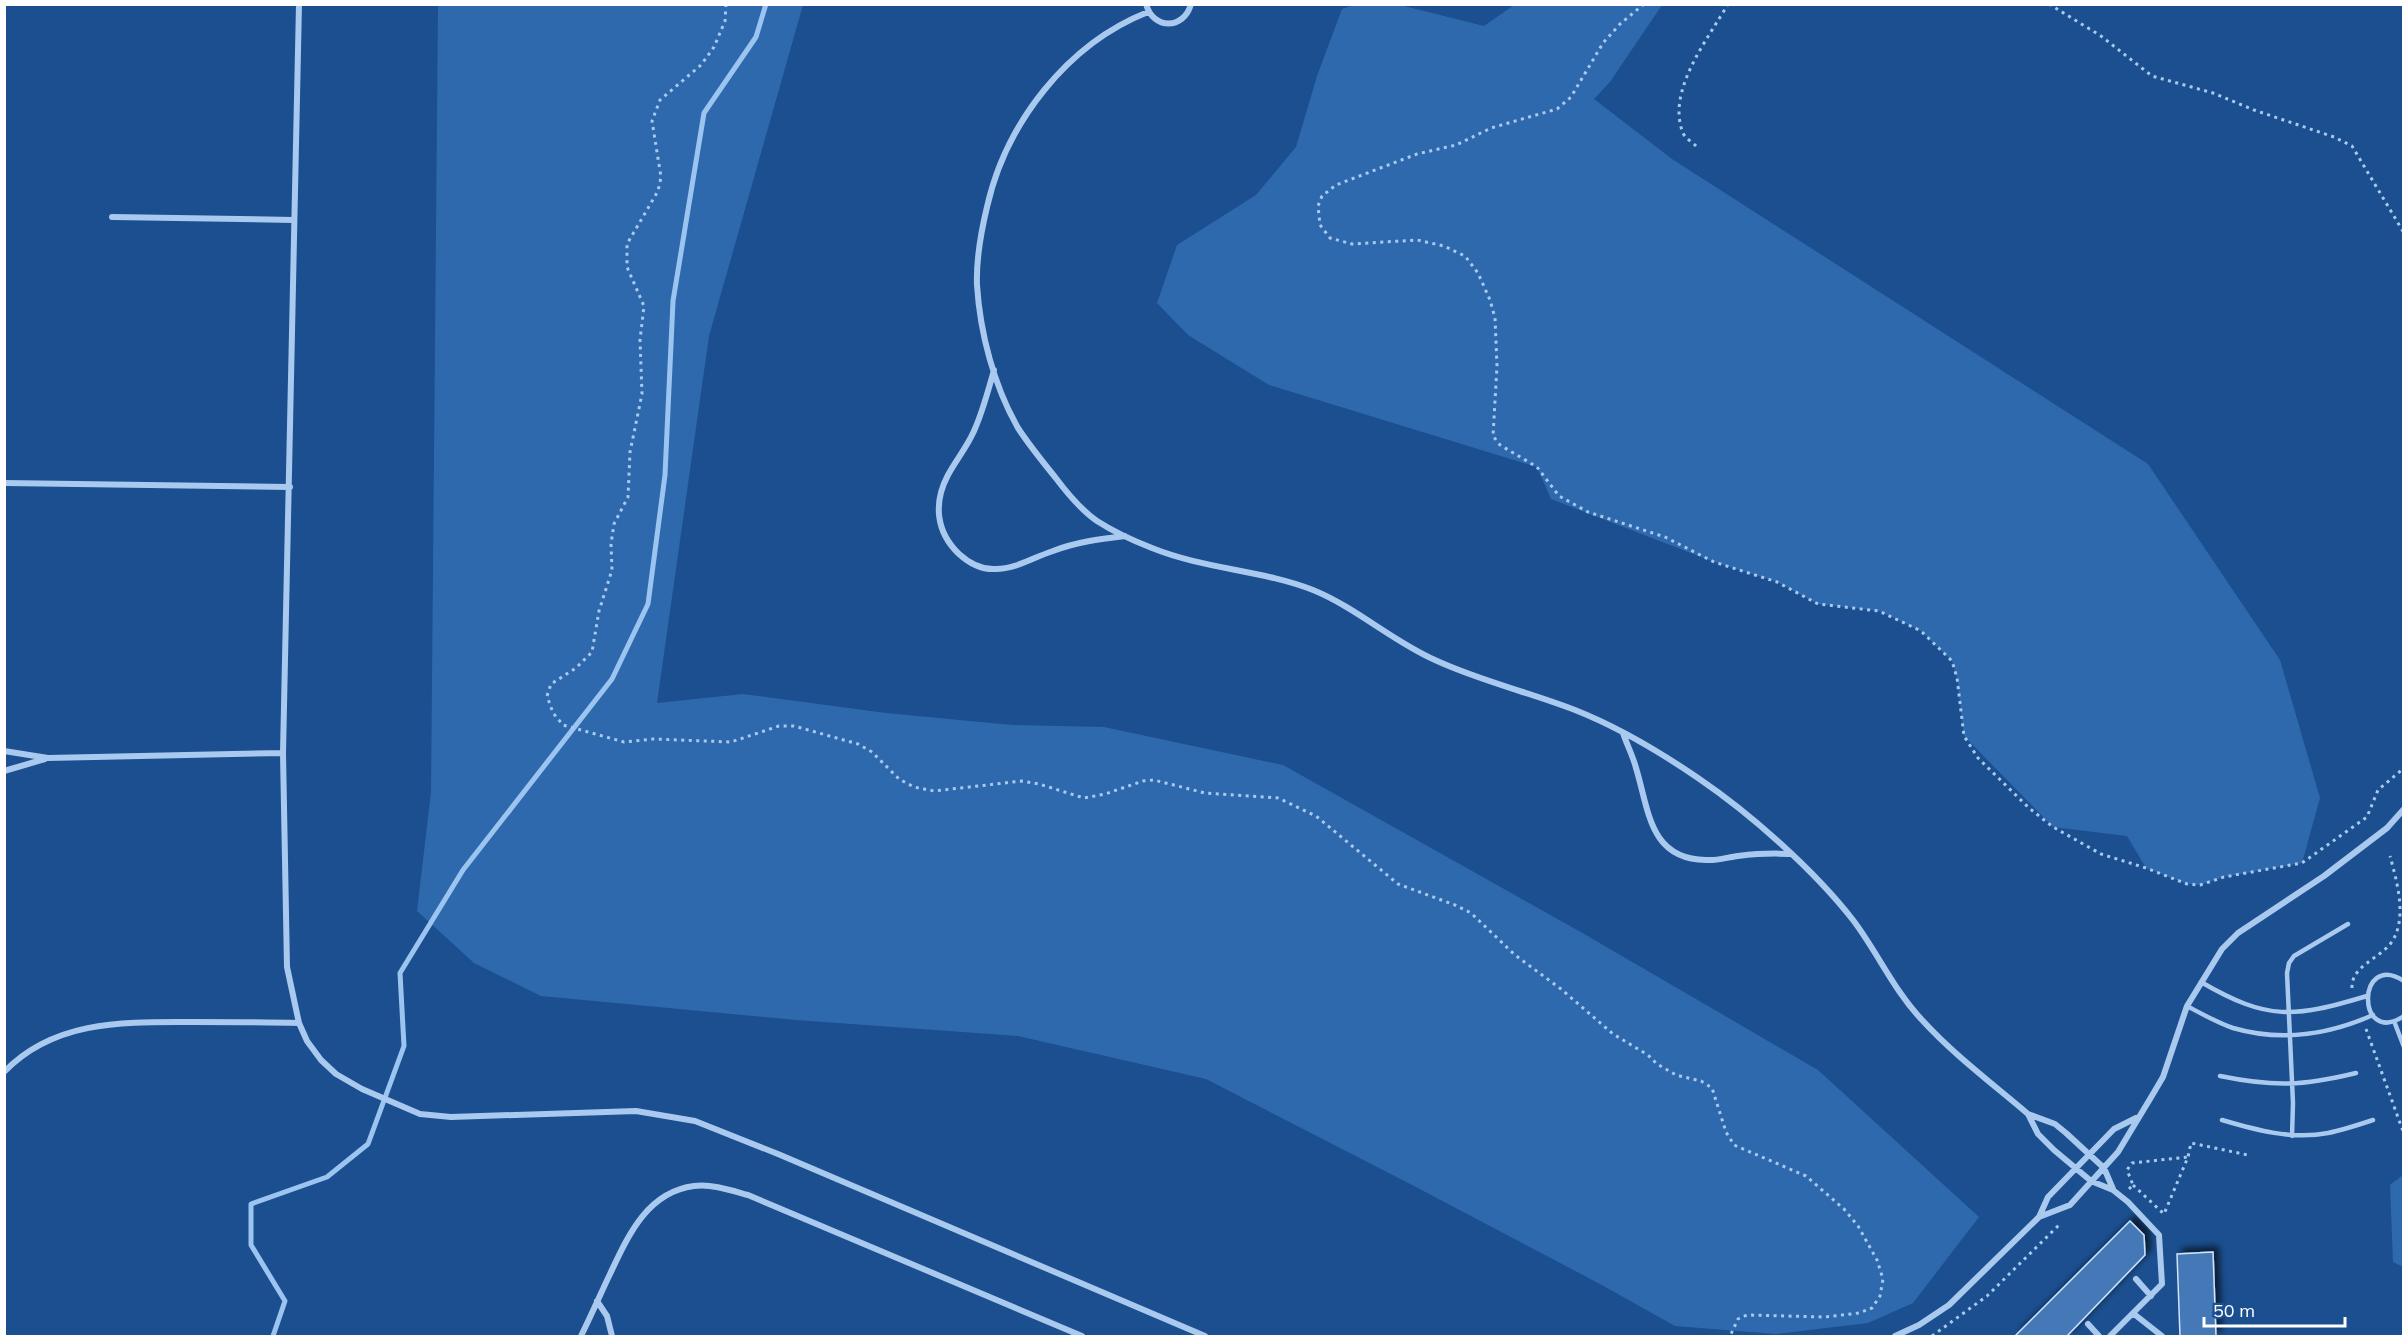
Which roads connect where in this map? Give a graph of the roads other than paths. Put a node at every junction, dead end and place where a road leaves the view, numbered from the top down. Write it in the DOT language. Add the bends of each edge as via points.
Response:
graph roads {
  1 [pos="299,4"];
  2 [pos="1146,4"];
  3 [pos="1191,4"];
  4 [pos="1148,12"];
  5 [pos="112,217"];
  6 [pos="294,220"];
  7 [pos="994,369"];
  8 [pos="4,483"];
  9 [pos="290,487"];
  10 [pos="1125,536"];
  11 [pos="1623,733"];
  12 [pos="4,751"];
  13 [pos="283,753"];
  14 [pos="48,758"];
  15 [pos="4,771"];
  16 [pos="2403,809"];
  17 [pos="1789,854"];
  18 [pos="2348,924"];
  19 [pos="2403,973"];
  20 [pos="2395,976"];
  21 [pos="2201,981"];
  22 [pos="2403,981"];
  23 [pos="2367,996"];
  24 [pos="2187,1006"];
  25 [pos="2287,1013"];
  26 [pos="2373,1015"];
  27 [pos="2403,1016"];
  28 [pos="2394,1021"];
  29 [pos="299,1023"];
  30 [pos="2289,1037"];
  31 [pos="2403,1047"];
  32 [pos="4,1072"];
  33 [pos="2356,1073"];
  34 [pos="2220,1076"];
  35 [pos="2292,1084"];
  36 [pos="2028,1114"];
  37 [pos="2137,1118"];
  38 [pos="2222,1120"];
  39 [pos="2373,1120"];
  40 [pos="2292,1136"];
  41 [pos="2089,1154"];
  42 [pos="2076,1168"];
  43 [pos="2104,1168"];
  44 [pos="2091,1180"];
  45 [pos="2113,1190"];
  46 [pos="2039,1217"];
  47 [pos="2136,1279"];
  48 [pos="2151,1296"];
  49 [pos="597,1301"];
  50 [pos="2134,1314"];
  51 [pos="2088,1324"];
  52 [pos="581,1336"];
  53 [pos="612,1336"];
  54 [pos="1082,1336"];
  55 [pos="1205,1336"];
  56 [pos="1895,1336"];
  57 [pos="2099,1336"];
  58 [pos="2110,1336"];
  59 [pos="2162,1336"];
  1 -- 6 [label="street"];
  2 -- 4 [label="street"];
  3 -- 4 [label="street" via="1185,17 1173,24 1159,22"];
  4 -- 7 [label="street" via="1124,22 1084,50 1034,101 1014,134 989,199 977,280"];
  5 -- 6 [label="street"];
  6 -- 9 [label="street"];
  7 -- 10 [label="street" via="1018,427 1045,465 1096,520"];
  7 -- 10 [label="street" via="974,432 947,476 942,493 940,526 946,541 979,568 995,569 1077,543"];
  8 -- 9 [label="street"];
  9 -- 13 [label="street"];
  10 -- 11 [label="street" via="1190,560 1314,590 1430,658 1582,713"];
  11 -- 17 [label="street" via="1700,779 1759,824"];
  11 -- 17 [label="street" via="1654,830 1674,852 1688,859 1709,861 1761,853"];
  12 -- 14 [label="street"];
  13 -- 14 [label="street"];
  13 -- 29 [label="street" via="287,967"];
  14 -- 15 [label="street"];
  16 -- 21 [label="street" via="2386,828 2324,876 2238,933"];
  17 -- 36 [label="street" via="1853,921 1923,1021"];
  18 -- 25 [label="lane" via="2294,956 2289,963"];
  19 -- 20 [label="lane"];
  20 -- 22 [label="lane"];
  20 -- 23 [label="lane" via="2380,978"];
  21 -- 24 [label="street"];
  21 -- 25 [label="lane" via="2232,1000"];
  23 -- 25 [label="lane" via="2313,1011"];
  23 -- 26 [label="lane"];
  24 -- 30 [label="lane" via="2231,1028"];
  24 -- 37 [label="street" via="2163,1077"];
  25 -- 30 [label="lane"];
  26 -- 28 [label="lane"];
  26 -- 30 [label="lane"];
  27 -- 28 [label="lane"];
  28 -- 31 [label="lane"];
  29 -- 32 [label="street" via="122,1022 89,1027 37,1047"];
  29 -- 55 [label="street" via="307,1041 336,1074 420,1114 435,1117 636,1111 695,1121"];
  30 -- 35 [label="lane"];
  33 -- 35 [label="lane"];
  34 -- 35 [label="lane" via="2254,1083"];
  35 -- 40 [label="lane"];
  36 -- 41 [label="street" via="2055,1124"];
  36 -- 42 [label="street" via="2038,1134"];
  37 -- 41 [label="street" via="2114,1129"];
  37 -- 43 [label="street"];
  38 -- 40 [label="lane"];
  39 -- 40 [label="lane" via="2326,1133"];
  41 -- 42 [label="street"];
  41 -- 43 [label="street"];
  42 -- 44 [label="street"];
  42 -- 46 [label="street" via="2048,1197"];
  43 -- 44 [label="street"];
  43 -- 45 [label="street"];
  44 -- 45 [label="street"];
  44 -- 46 [label="street" via="2070,1205"];
  45 -- 48 [label="street" via="2159,1235 2162,1284"];
  46 -- 56 [label="street" via="1949,1305"];
  47 -- 48 [label="street"];
  48 -- 50 [label="street"];
  49 -- 52 [label="street"];
  49 -- 53 [label="street" via="607,1316"];
  49 -- 54 [label="street" via="635,1224 649,1208 676,1190 713,1186 748,1195"];
  50 -- 58 [label="street"];
  50 -- 59 [label="street"];
  51 -- 57 [label="street"];
}
